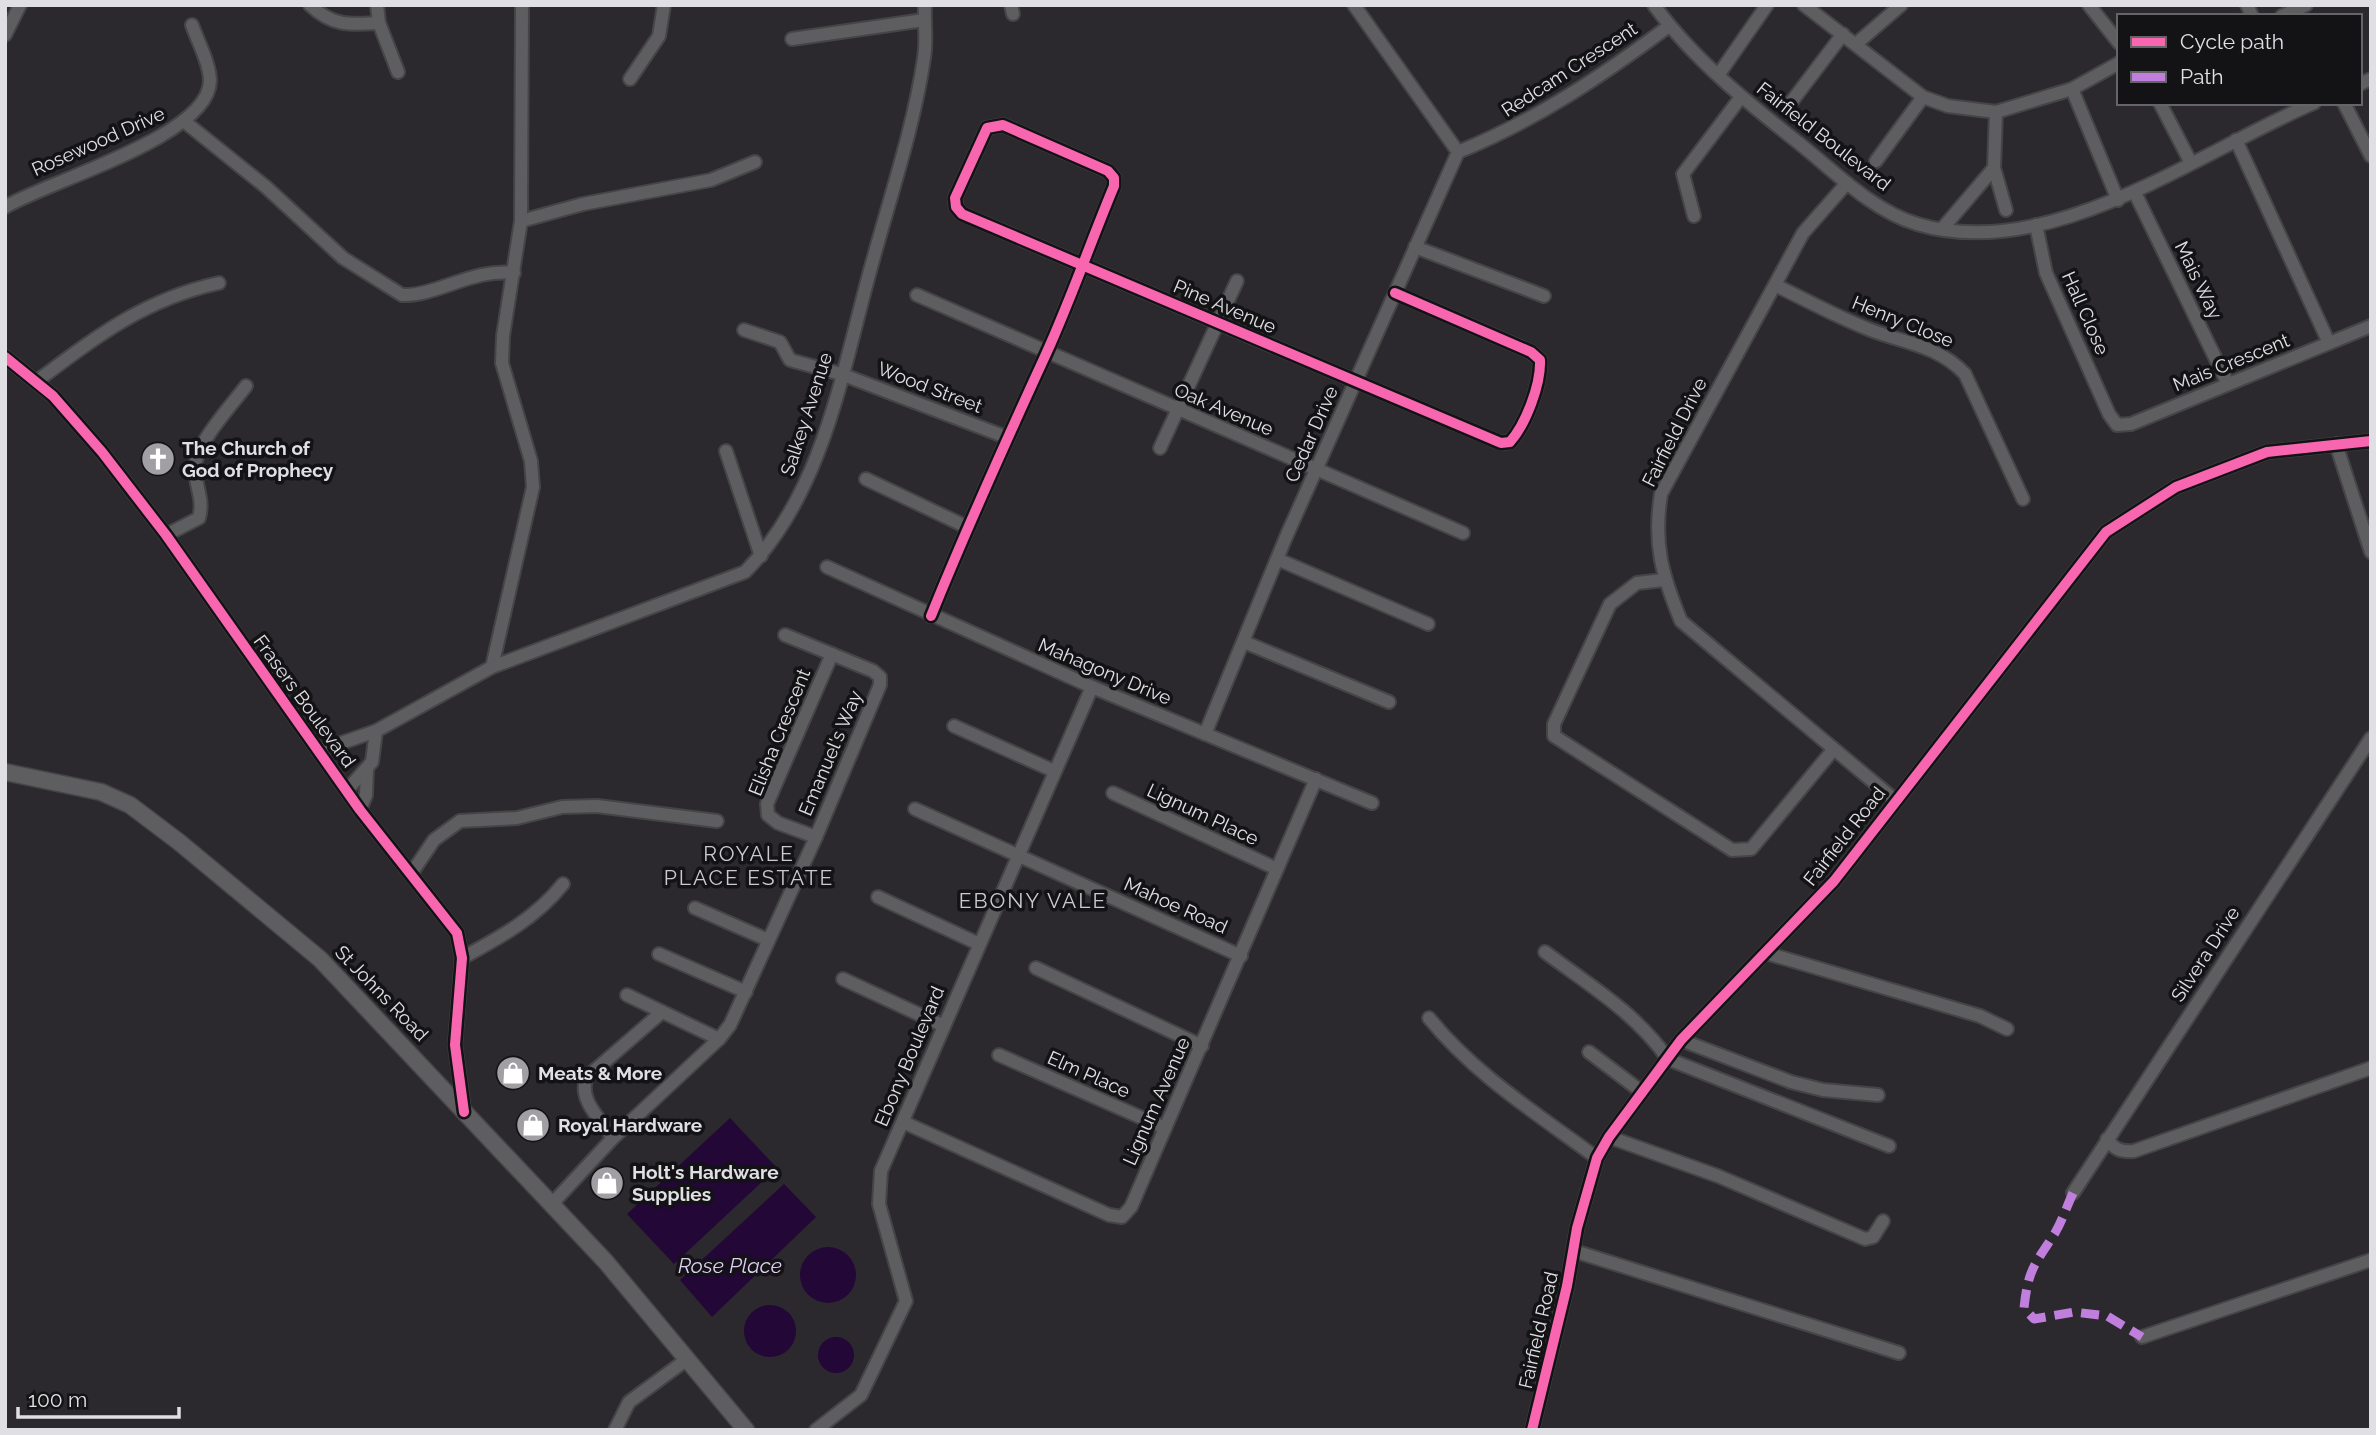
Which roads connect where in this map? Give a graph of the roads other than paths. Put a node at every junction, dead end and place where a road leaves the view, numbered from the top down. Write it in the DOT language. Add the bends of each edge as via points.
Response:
graph roads {
  1 [pos="20,5"];
  2 [pos="310,5"];
  3 [pos="377,5"];
  4 [pos="522,5"];
  5 [pos="664,5"];
  6 [pos="925,5"];
  7 [pos="1354,5"];
  8 [pos="1654,5"];
  9 [pos="1768,5"];
  10 [pos="1804,5"];
  11 [pos="1901,5"];
  12 [pos="2306,5"];
  13 [pos="2093,6"];
  14 [pos="2286,14"];
  15 [pos="924,20"];
  16 [pos="379,23"];
  17 [pos="192,25"];
  18 [pos="1669,26"];
  19 [pos="1843,34"];
  20 [pos="5,35"];
  21 [pos="792,39"];
  22 [pos="2117,40"];
  23 [pos="1856,44"];
  24 [pos="2117,64"];
  25 [pos="398,72"];
  26 [pos="1719,74"];
  27 [pos="630,79"];
  28 [pos="2072,89"];
  29 [pos="1741,97"];
  30 [pos="1923,97"];
  31 [pos="2161,105"];
  32 [pos="2345,105"];
  33 [pos="2293,107"];
  34 [pos="1786,109"];
  35 [pos="1996,112"];
  36 [pos="186,122"];
  37 [pos="2236,140"];
  38 [pos="1458,152"];
  39 [pos="2371,156"];
  40 [pos="1876,161"];
  41 [pos="755,162"];
  42 [pos="2191,163"];
  43 [pos="1994,168"];
  44 [pos="1847,183"];
  45 [pos="2135,193"];
  46 [pos="2118,200"];
  47 [pos="5,207"];
  48 [pos="2006,210"];
  49 [pos="1694,216"];
  50 [pos="521,221"];
  51 [pos="2036,225"];
  52 [pos="1942,229"];
  53 [pos="1415,247"];
  54 [pos="1081,266"];
  55 [pos="513,273"];
  56 [pos="1237,281"];
  57 [pos="219,283"];
  58 [pos="1775,285"];
  59 [pos="1395,293"];
  60 [pos="917,295"];
  61 [pos="1544,296"];
  62 [pos="1220,321"];
  63 [pos="2371,326"];
  64 [pos="744,330"];
  65 [pos="2329,343"];
  66 [pos="1048,351"];
  67 [pos="5,357"];
  68 [pos="841,374"];
  69 [pos="37,381"];
  70 [pos="1355,382"];
  71 [pos="2228,384"];
  72 [pos="246,386"];
  73 [pos="1177,411"];
  74 [pos="2109,414"];
  75 [pos="1006,437"];
  76 [pos="2371,441"];
  77 [pos="2336,444"];
  78 [pos="1160,447"];
  79 [pos="726,451"];
  80 [pos="1317,468"];
  81 [pos="866,479"];
  82 [pos="2023,499"];
  83 [pos="967,527"];
  84 [pos="1463,533"];
  85 [pos="166,535"];
  86 [pos="2371,552"];
  87 [pos="761,556"];
  88 [pos="1277,559"];
  89 [pos="827,567"];
  90 [pos="1664,580"];
  91 [pos="931,616"];
  92 [pos="1427,624"];
  93 [pos="785,635"];
  94 [pos="1244,642"];
  95 [pos="832,654"];
  96 [pos="492,667"];
  97 [pos="1092,687"];
  98 [pos="1389,702"];
  99 [pos="954,726"];
  100 [pos="376,731"];
  101 [pos="1205,734"];
  102 [pos="2371,738"];
  103 [pos="1833,750"];
  104 [pos="318,751"];
  105 [pos="367,769"];
  106 [pos="1054,771"];
  107 [pos="5,772"];
  108 [pos="1316,779"];
  109 [pos="348,789"];
  110 [pos="1113,793"];
  111 [pos="1895,800"];
  112 [pos="1372,803"];
  113 [pos="915,809"];
  114 [pos="360,810"];
  115 [pos="717,821"];
  116 [pos="816,837"];
  117 [pos="1018,855"];
  118 [pos="1277,869"];
  119 [pos="411,874"];
  120 [pos="563,884"];
  121 [pos="878,897"];
  122 [pos="695,908"];
  123 [pos="768,940"];
  124 [pos="979,944"];
  125 [pos="1545,952"];
  126 [pos="1766,953"];
  127 [pos="659,954"];
  128 [pos="1241,956"];
  129 [pos="462,958"];
  130 [pos="1035,968"];
  131 [pos="843,979"];
  132 [pos="746,992"];
  133 [pos="627,995"];
  134 [pos="662,1012"];
  135 [pos="1429,1018"];
  136 [pos="942,1024"];
  137 [pos="2007,1029"];
  138 [pos="719,1040"];
  139 [pos="1681,1040"];
  140 [pos="1202,1046"];
  141 [pos="1589,1052"];
  142 [pos="999,1055"];
  143 [pos="1668,1059"];
  144 [pos="2371,1068"];
  145 [pos="1642,1092"];
  146 [pos="1878,1094"];
  147 [pos="464,1112"];
  148 [pos="903,1122"];
  149 [pos="1165,1128"];
  150 [pos="1609,1137"];
  151 [pos="613,1138"];
  152 [pos="2106,1139"];
  153 [pos="1889,1146"];
  154 [pos="1597,1157"];
  155 [pos="2073,1193"];
  156 [pos="551,1205"];
  157 [pos="1883,1221"];
  158 [pos="1574,1251"];
  159 [pos="2371,1260"];
  160 [pos="2142,1337"];
  161 [pos="1899,1353"];
  162 [pos="686,1360"];
  163 [pos="615,1430"];
  164 [pos="746,1430"];
  165 [pos="816,1430"];
  166 [pos="1532,1430"];
  1 -- 20 [label="street"];
  2 -- 16 [label="street" via="329,22"];
  3 -- 16 [label="street"];
  4 -- 50 [label="street"];
  5 -- 27 [label="street" via="659,36"];
  6 -- 15 [label="street, Salkey Avenue"];
  7 -- 38 [label="street"];
  8 -- 18 [label="street, Fairfield Boulevard"];
  9 -- 26 [label="street"];
  10 -- 19 [label="street"];
  11 -- 23 [label="street"];
  12 -- 14 [label="street"];
  13 -- 22 [label="street"];
  15 -- 21 [label="street"];
  15 -- 68 [label="street, Salkey Avenue" via="925,57"];
  16 -- 25 [label="street"];
  17 -- 36 [label="street, Rosewood Drive" via="210,79"];
  18 -- 26 [label="street, Fairfield Boulevard"];
  18 -- 38 [label="street, Redcam Crescent" via="1553,106"];
  19 -- 23 [label="street"];
  19 -- 34 [label="street"];
  23 -- 30 [label="street"];
  24 -- 28 [label="street"];
  26 -- 29 [label="street, Fairfield Boulevard"];
  28 -- 35 [label="street"];
  28 -- 46 [label="street"];
  29 -- 44 [label="street, Fairfield Boulevard"];
  29 -- 49 [label="street" via="1683,174"];
  30 -- 35 [label="street" via="1948,106"];
  30 -- 40 [label="street"];
  31 -- 42 [label="street"];
  32 -- 39 [label="street"];
  33 -- 37 [label="street, Fairfield Boulevard"];
  35 -- 43 [label="street"];
  36 -- 47 [label="street, Rosewood Drive"];
  36 -- 55 [label="street" via="267,187 343,258 402,295 459,279"];
  37 -- 42 [label="street, Fairfield Boulevard"];
  37 -- 65 [label="street"];
  38 -- 53 [label="street, Cedar Drive"];
  41 -- 50 [label="street" via="711,180 583,204"];
  42 -- 45 [label="street, Fairfield Boulevard"];
  43 -- 48 [label="street"];
  43 -- 52 [label="street"];
  44 -- 52 [label="street, Fairfield Boulevard" via="1896,215"];
  44 -- 58 [label="street, Fairfield Drive" via="1803,233"];
  45 -- 46 [label="street, Fairfield Boulevard"];
  45 -- 71 [label="street, Mais Way"];
  46 -- 51 [label="street, Fairfield Boulevard"];
  50 -- 55 [label="street"];
  51 -- 52 [label="street, Fairfield Boulevard" via="1980,231"];
  51 -- 74 [label="street, Hall Close" via="2046,273"];
  53 -- 59 [label="street, Cedar Drive"];
  53 -- 61 [label="street"];
  54 -- 54 [label="street, Pine Avenue" via="962,214 956,207 955,198 987,128 995,124 1114,178"];
  54 -- 62 [label="street, Pine Avenue"];
  54 -- 66 [label="street"];
  55 -- 96 [label="street" via="502,363 531,461 533,487"];
  56 -- 62 [label="street"];
  57 -- 69 [label="street" via="180,291 145,307"];
  58 -- 82 [label="street, Henry Close" via="1869,330 1921,345 1953,361 1965,374"];
  58 -- 90 [label="street, Fairfield Drive" via="1661,494 1656,525"];
  59 -- 70 [label="street, Cedar Drive"];
  59 -- 70 [label="street, Pine Avenue" via="1540,360 1518,433 1510,442 1501,443"];
  60 -- 66 [label="street, Oak Avenue"];
  62 -- 70 [label="street, Pine Avenue"];
  62 -- 73 [label="street"];
  63 -- 65 [label="street, Mais Crescent"];
  64 -- 68 [label="street, Wood Street" via="770,336 790,360"];
  65 -- 71 [label="street, Mais Crescent"];
  66 -- 73 [label="street, Oak Avenue"];
  66 -- 75 [label="street"];
  67 -- 69 [label="street, Frasers Boulevard"];
  68 -- 75 [label="street, Wood Street"];
  68 -- 87 [label="street, Salkey Avenue" via="817,454 787,521"];
  69 -- 85 [label="street, Frasers Boulevard" via="102,452"];
  70 -- 80 [label="street, Cedar Drive"];
  71 -- 74 [label="street, Mais Crescent" via="2131,425 2117,425"];
  72 -- 85 [label="street" via="197,457 199,518"];
  73 -- 78 [label="street"];
  73 -- 80 [label="street, Oak Avenue"];
  75 -- 83 [label="street"];
  76 -- 77 [label="street, Fairfield Road"];
  77 -- 86 [label="street"];
  77 -- 111 [label="street, Fairfield Road" via="2267,452 2176,487 2106,532"];
  79 -- 87 [label="street"];
  80 -- 84 [label="street, Oak Avenue"];
  80 -- 88 [label="street, Cedar Drive"];
  81 -- 83 [label="street"];
  83 -- 91 [label="street"];
  85 -- 104 [label="street, Frasers Boulevard"];
  87 -- 96 [label="street, Salkey Avenue" via="745,572 710,587"];
  88 -- 92 [label="street"];
  88 -- 94 [label="street, Cedar Drive"];
  89 -- 91 [label="street, Mahagony Drive"];
  90 -- 103 [label="street, Fairfield Drive" via="1681,621"];
  90 -- 103 [label="street" via="1637,583 1610,604 1554,724 1554,736 1741,852 1751,849"];
  91 -- 97 [label="street, Mahagony Drive"];
  93 -- 95 [label="street"];
  94 -- 98 [label="street"];
  94 -- 101 [label="street, Cedar Drive"];
  95 -- 116 [label="street, Emanuel's Way" via="873,671 880,677 880,685"];
  95 -- 116 [label="street, Elisha Crescent" via="767,804 768,815 778,823"];
  96 -- 100 [label="street, Salkey Avenue"];
  97 -- 101 [label="street, Mahagony Drive"];
  97 -- 106 [label="street, Ebony Boulevard"];
  99 -- 106 [label="street"];
  100 -- 104 [label="street, Salkey Avenue"];
  100 -- 105 [label="street"];
  101 -- 108 [label="street, Mahagony Drive"];
  102 -- 152 [label="street, Silvera Drive"];
  103 -- 111 [label="street, Fairfield Drive"];
  104 -- 109 [label="street, Frasers Boulevard"];
  105 -- 109 [label="street"];
  105 -- 114 [label="street"];
  106 -- 117 [label="street, Ebony Boulevard"];
  107 -- 147 [label="main road, St Johns Road" via="101,792 149,818 320,959"];
  108 -- 112 [label="street, Mahagony Drive"];
  108 -- 118 [label="street, Lignum Avenue"];
  109 -- 114 [label="street, Frasers Boulevard"];
  110 -- 118 [label="street, Lignum Place"];
  111 -- 126 [label="street, Fairfield Road" via="1834,881"];
  113 -- 117 [label="street, Mahoe Road"];
  114 -- 119 [label="street, Frasers Boulevard"];
  115 -- 119 [label="street" via="597,806 460,821 434,840"];
  116 -- 123 [label="street, Emanuel's Way"];
  117 -- 124 [label="street, Ebony Boulevard"];
  117 -- 128 [label="street, Mahoe Road"];
  118 -- 128 [label="street, Lignum Avenue"];
  119 -- 129 [label="street, Frasers Boulevard" via="457,933"];
  120 -- 129 [label="street" via="533,915"];
  121 -- 124 [label="street"];
  122 -- 123 [label="street"];
  123 -- 132 [label="street, Emanuel's Way"];
  124 -- 136 [label="street, Ebony Boulevard"];
  125 -- 143 [label="street" via="1617,1004 1650,1033"];
  126 -- 137 [label="street" via="1980,1016"];
  126 -- 139 [label="street, Fairfield Road"];
  127 -- 132 [label="street"];
  128 -- 140 [label="street, Lignum Avenue"];
  129 -- 147 [label="street, Frasers Boulevard" via="455,1045"];
  130 -- 140 [label="street"];
  131 -- 136 [label="street"];
  132 -- 138 [label="street, Emanuel's Way"];
  133 -- 134 [label="street"];
  134 -- 138 [label="street"];
  134 -- 151 [label="street" via="587,1077 582,1088"];
  135 -- 154 [label="street" via="1450,1044 1499,1085"];
  136 -- 148 [label="street, Ebony Boulevard"];
  138 -- 151 [label="street, Emanuel's Way"];
  139 -- 143 [label="street, Fairfield Road"];
  139 -- 146 [label="street" via="1801,1085"];
  140 -- 149 [label="street, Lignum Avenue"];
  141 -- 145 [label="street"];
  142 -- 149 [label="street, Elm Place"];
  143 -- 145 [label="street, Fairfield Road"];
  143 -- 153 [label="street"];
  144 -- 152 [label="street" via="2134,1151 2113,1148"];
  145 -- 150 [label="street, Fairfield Road"];
  147 -- 156 [label="main road, St Johns Road"];
  148 -- 149 [label="street, Lignum Avenue" via="1122,1217 1131,1207"];
  148 -- 165 [label="street, Ebony Boulevard" via="881,1171 879,1204 906,1301 861,1395"];
  150 -- 154 [label="street, Fairfield Road"];
  150 -- 157 [label="street" via="1718,1176 1865,1239 1873,1237"];
  151 -- 156 [label="street, Emanuel's Way"];
  152 -- 155 [label="street, Silvera Drive"];
  154 -- 158 [label="street, Fairfield Road"];
  156 -- 162 [label="main road, St Johns Road" via="606,1262"];
  158 -- 161 [label="street"];
  158 -- 166 [label="street, Fairfield Road"];
  159 -- 160 [label="street"];
  162 -- 163 [label="street" via="629,1402"];
  162 -- 164 [label="main road, St Johns Road"];
}
